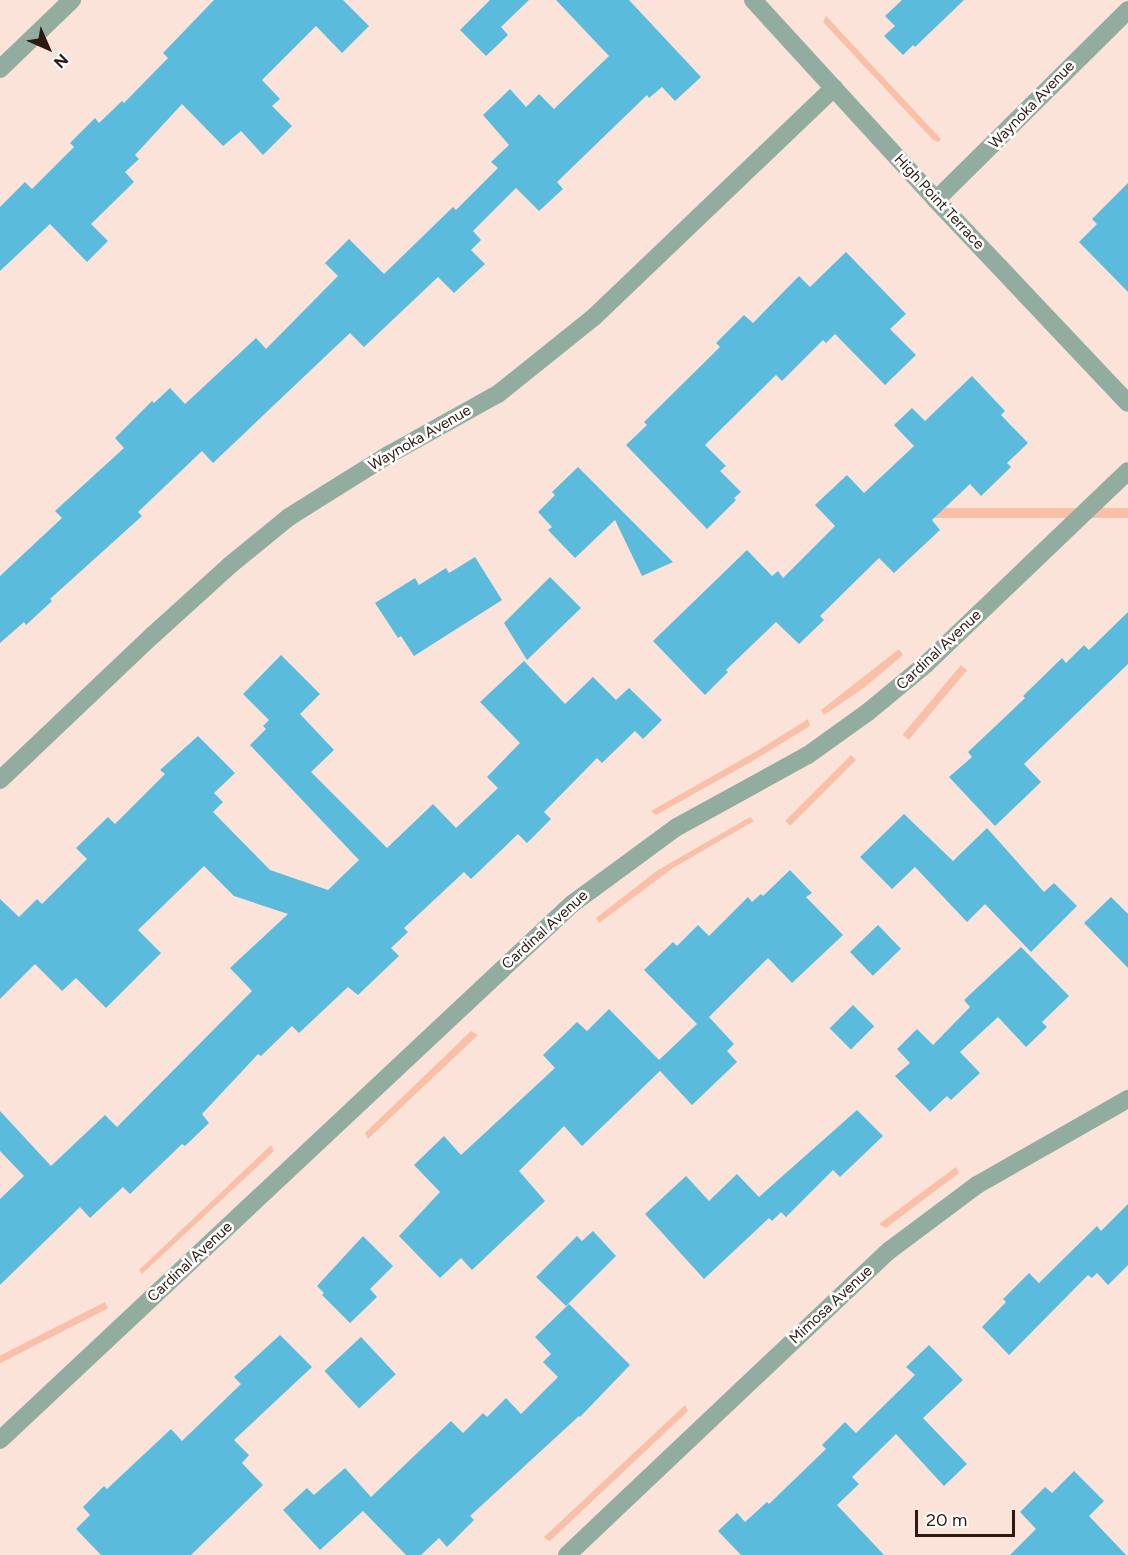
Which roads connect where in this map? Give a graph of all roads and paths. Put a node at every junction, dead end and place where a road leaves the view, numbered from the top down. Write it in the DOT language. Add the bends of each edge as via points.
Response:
graph roads {
  1 [pos="72,0"];
  2 [pos="753,0"];
  3 [pos="1128,10"];
  4 [pos="0,69"];
  5 [pos="834,88"];
  6 [pos="936,200"];
  7 [pos="1128,403"];
  8 [pos="1128,471"];
  9 [pos="0,780"];
  10 [pos="1128,1099"];
  11 [pos="0,1440"];
  12 [pos="567,1555"];
  1 -- 4 [label="street"];
  2 -- 5 [label="street, High Point Terrace"];
  3 -- 6 [label="street, Waynoka Avenue"];
  5 -- 6 [label="street, High Point Terrace"];
  5 -- 9 [label="street, Waynoka Avenue" via="594,317 498,394 390,454 289,517 153,635"];
  6 -- 7 [label="street, High Point Terrace"];
  8 -- 11 [label="street, Cardinal Avenue" via="934,656 868,712 808,755 677,827 572,904"];
  10 -- 12 [label="street, Mimosa Avenue" via="977,1185 890,1250"];
}
